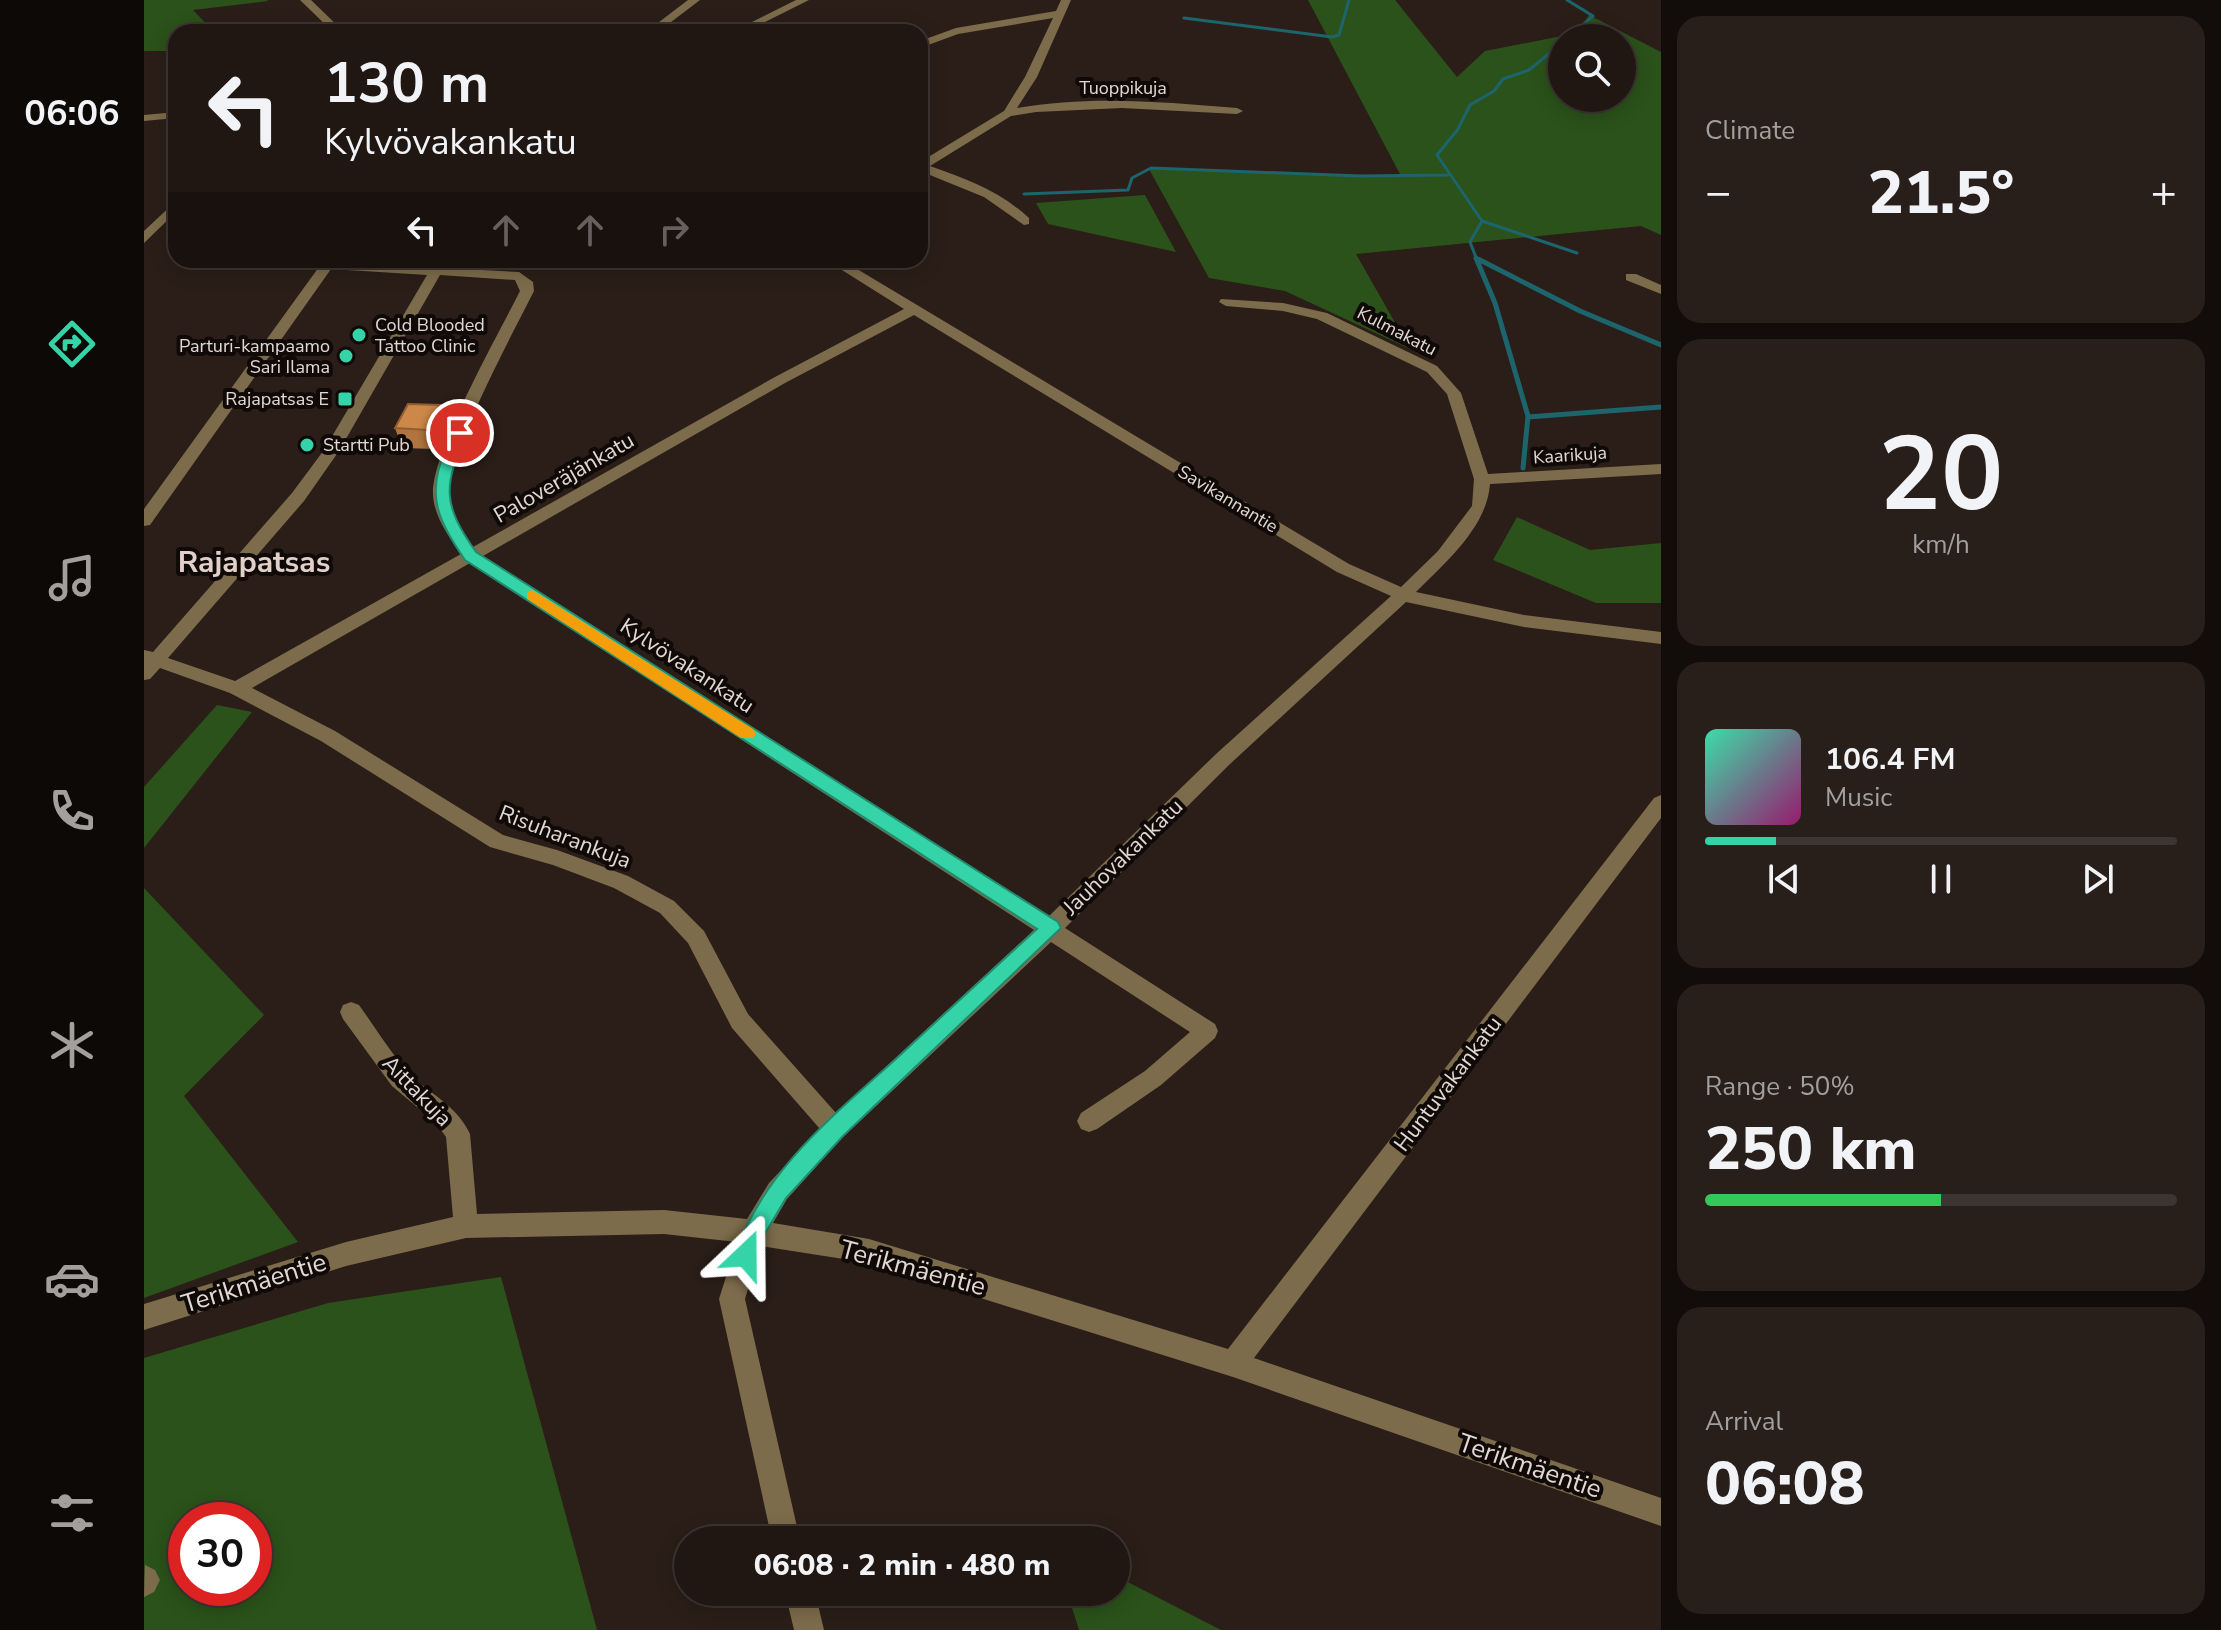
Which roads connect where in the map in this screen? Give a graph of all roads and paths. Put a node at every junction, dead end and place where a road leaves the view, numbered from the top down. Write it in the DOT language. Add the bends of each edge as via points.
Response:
graph roads {
  1 [pos="305,0"];
  2 [pos="693,0"];
  3 [pos="804,0"];
  4 [pos="1066,0"];
  5 [pos="1058,14"];
  6 [pos="330,24"];
  7 [pos="662,24"];
  8 [pos="754,24"];
  9 [pos="928,42"];
  10 [pos="1237,111"];
  11 [pos="1008,113"];
  12 [pos="168,116"];
  13 [pos="144,118"];
  14 [pos="928,162"];
  15 [pos="928,170"];
  16 [pos="168,214"];
  17 [pos="1024,221"];
  18 [pos="144,239"];
  19 [pos="325,268"];
  20 [pos="439,268"];
  21 [pos="456,268"];
  22 [pos="846,268"];
  23 [pos="1631,277"];
  24 [pos="1661,290"];
  25 [pos="1226,302"];
  26 [pos="915,309"];
  27 [pos="1661,469"];
  28 [pos="1482,479"];
  29 [pos="144,521"];
  30 [pos="471,556"];
  31 [pos="1403,595"];
  32 [pos="1658,641"];
  33 [pos="148,664"];
  34 [pos="237,688"];
  35 [pos="1661,803"];
  36 [pos="1051,928"];
  37 [pos="351,1012"];
  38 [pos="1089,1121"];
  39 [pos="835,1129"];
  40 [pos="466,1226"];
  41 [pos="753,1232"];
  42 [pos="144,1317"];
  43 [pos="1233,1364"];
  44 [pos="1661,1512"];
  45 [pos="783,1526"];
  46 [pos="803,1606"];
  47 [pos="809,1630"];
  1 -- 6 [label="street"];
  2 -- 7 [label="street"];
  3 -- 8 [label="street"];
  4 -- 5 [label="street"];
  5 -- 9 [label="street" via="956,31"];
  5 -- 11 [label="street" via="1031,77"];
  10 -- 11 [label="street, Tuoppikuja" via="1130,104"];
  11 -- 14 [label="street"];
  12 -- 13 [label="street"];
  15 -- 17 [label="street" via="1008,203"];
  16 -- 18 [label="street"];
  19 -- 29 [label="street"];
  20 -- 33 [label="street" via="331,451 298,497"];
  21 -- 30 [label="street, Kylvövakankatu" via="519,276 527,291 447,462 440,493 453,530"];
  22 -- 26 [label="street, Savikannantie"];
  23 -- 24 [label="street"];
  25 -- 28 [label="street, Kulmakatu" via="1322,316 1432,369 1454,393"];
  26 -- 30 [label="street, Paloveräjänkatu"];
  26 -- 31 [label="street, Savikannantie" via="1343,568"];
  27 -- 28 [label="street, Kaarikuja"];
  28 -- 31 [label="street" via="1480,506 1463,532"];
  30 -- 34 [label="street, Paloveräjänkatu"];
  30 -- 36 [label="street, Kylvövakankatu"];
  31 -- 32 [label="street, Savikannantie" via="1524,621"];
  31 -- 36 [label="street, Jauhovakankatu" via="1223,759"];
  33 -- 34 [label="street, Risuharankuja"];
  34 -- 39 [label="street, Risuharankuja" via="328,736 497,841 621,882 667,907 696,937 740,1021"];
  35 -- 43 [label="street, Huntuvakankatu"];
  36 -- 38 [label="street, Kylvövakankatu" via="1207,1031 1153,1078"];
  36 -- 39 [label="street, Jauhovakankatu"];
  37 -- 40 [label="street, Aittakuja" via="400,1079 444,1115 458,1134"];
  39 -- 41 [label="street, Jauhovakankatu" via="778,1191"];
  40 -- 41 [label="street, Terikmäentie" via="664,1222"];
  40 -- 42 [label="street, Terikmäentie" via="346,1254"];
  41 -- 43 [label="street, Terikmäentie" via="869,1251"];
  41 -- 45 [label="street, Jauhovakankatu" via="732,1299"];
  43 -- 44 [label="street, Terikmäentie"];
  46 -- 47 [label="street"];
}
